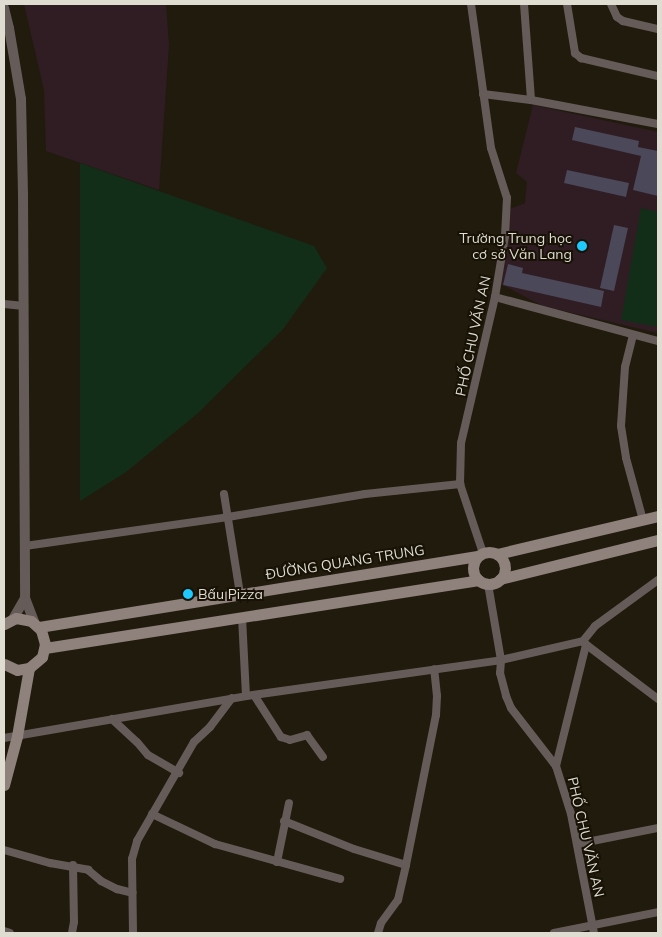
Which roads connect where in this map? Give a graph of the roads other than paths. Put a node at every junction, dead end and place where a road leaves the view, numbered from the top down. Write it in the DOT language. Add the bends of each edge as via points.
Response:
graph roads {
  1 [pos="471,4"];
  2 [pos="524,4"];
  3 [pos="567,4"];
  4 [pos="611,4"];
  5 [pos="4,8"];
  6 [pos="658,29"];
  7 [pos="658,76"];
  8 [pos="483,94"];
  9 [pos="531,100"];
  10 [pos="658,124"];
  11 [pos="495,297"];
  12 [pos="4,304"];
  13 [pos="24,306"];
  14 [pos="633,335"];
  15 [pos="658,341"];
  16 [pos="460,484"];
  17 [pos="224,494"];
  18 [pos="658,516"];
  19 [pos="228,517"];
  20 [pos="643,520"];
  21 [pos="658,540"];
  22 [pos="25,546"];
  23 [pos="480,554"];
  24 [pos="497,554"];
  25 [pos="500,579"];
  26 [pos="658,580"];
  27 [pos="483,582"];
  28 [pos="240,594"];
  29 [pos="25,598"];
  30 [pos="242,617"];
  31 [pos="8,621"];
  32 [pos="36,625"];
  33 [pos="584,643"];
  34 [pos="45,648"];
  35 [pos="501,660"];
  36 [pos="4,664"];
  37 [pos="29,668"];
  38 [pos="434,669"];
  39 [pos="250,695"];
  40 [pos="232,698"];
  41 [pos="658,699"];
  42 [pos="112,719"];
  43 [pos="17,736"];
  44 [pos="4,738"];
  45 [pos="323,757"];
  46 [pos="556,766"];
  47 [pos="178,773"];
  48 [pos="4,784"];
  49 [pos="289,803"];
  50 [pos="152,814"];
  51 [pos="284,821"];
  52 [pos="658,828"];
  53 [pos="577,844"];
  54 [pos="4,850"];
  55 [pos="277,862"];
  56 [pos="73,865"];
  57 [pos="406,865"];
  58 [pos="340,878"];
  59 [pos="133,893"];
  60 [pos="658,912"];
  61 [pos="593,930"];
  62 [pos="4,931"];
  63 [pos="10,933"];
  64 [pos="72,933"];
  65 [pos="134,933"];
  66 [pos="378,933"];
  67 [pos="554,933"];
  1 -- 8 [label="street, PHỐ CHU VĂN AN"];
  2 -- 9 [label="street"];
  3 -- 7 [label="street" via="575,53 581,58"];
  4 -- 6 [label="street" via="617,17 623,21"];
  5 -- 13 [label="street" via="21,99"];
  8 -- 9 [label="street"];
  8 -- 11 [label="street, PHỐ CHU VĂN AN" via="491,148 507,198 505,236"];
  9 -- 10 [label="street"];
  11 -- 14 [label="street"];
  11 -- 16 [label="street, PHỐ CHU VĂN AN" via="461,443"];
  12 -- 13 [label="street"];
  13 -- 22 [label="street"];
  14 -- 15 [label="street"];
  14 -- 20 [label="street" via="625,367 621,426"];
  16 -- 19 [label="street" via="365,494"];
  16 -- 23 [label="street, PHỐ CHU VĂN AN"];
  17 -- 19 [label="street"];
  18 -- 20 [label="main road"];
  19 -- 22 [label="street"];
  19 -- 28 [label="street"];
  20 -- 24 [label="main road"];
  21 -- 25 [label="main road"];
  22 -- 29 [label="street"];
  23 -- 24 [label="main road"];
  23 -- 27 [label="main road" via="473,570"];
  23 -- 28 [label="main road, ĐƯỜNG QUANG TRUNG"];
  24 -- 25 [label="main road" via="505,566"];
  25 -- 27 [label="main road"];
  26 -- 33 [label="street" via="603,620"];
  27 -- 30 [label="main road"];
  27 -- 35 [label="street, PHỐ CHU VĂN AN"];
  28 -- 32 [label="main road, ĐƯỜNG QUANG TRUNG"];
  29 -- 31 [label="street"];
  29 -- 32 [label="street"];
  30 -- 34 [label="main road"];
  30 -- 39 [label="street"];
  31 -- 32 [label="main road, ĐƯỜNG QUANG TRUNG" via="24,618"];
  32 -- 34 [label="main road" via="44,637"];
  33 -- 35 [label="street"];
  33 -- 41 [label="street"];
  33 -- 46 [label="street"];
  34 -- 37 [label="main road" via="40,660"];
  35 -- 38 [label="street"];
  35 -- 46 [label="street, PHỐ CHU VĂN AN" via="500,673 511,708"];
  36 -- 37 [label="main road" via="17,670"];
  37 -- 43 [label="main road"];
  38 -- 39 [label="street"];
  38 -- 57 [label="street" via="436,715"];
  39 -- 40 [label="street"];
  39 -- 45 [label="street" via="281,737 290,740 307,735"];
  40 -- 42 [label="street"];
  40 -- 47 [label="street" via="194,742"];
  42 -- 43 [label="street"];
  42 -- 47 [label="street" via="148,755"];
  43 -- 44 [label="street"];
  43 -- 48 [label="main road"];
  46 -- 53 [label="street, PHỐ CHU VĂN AN"];
  47 -- 50 [label="street"];
  49 -- 51 [label="street"];
  50 -- 55 [label="street" via="215,844"];
  50 -- 59 [label="street" via="137,841 132,859"];
  51 -- 55 [label="street"];
  51 -- 57 [label="street" via="354,849"];
  52 -- 53 [label="street"];
  53 -- 61 [label="street, PHỐ CHU VĂN AN"];
  54 -- 56 [label="street" via="50,863"];
  55 -- 58 [label="street"];
  56 -- 59 [label="street" via="88,870 117,889"];
  56 -- 64 [label="street"];
  57 -- 66 [label="street" via="398,900 381,923"];
  59 -- 65 [label="street"];
  60 -- 61 [label="street"];
  61 -- 67 [label="street"];
  62 -- 63 [label="street"];
}
